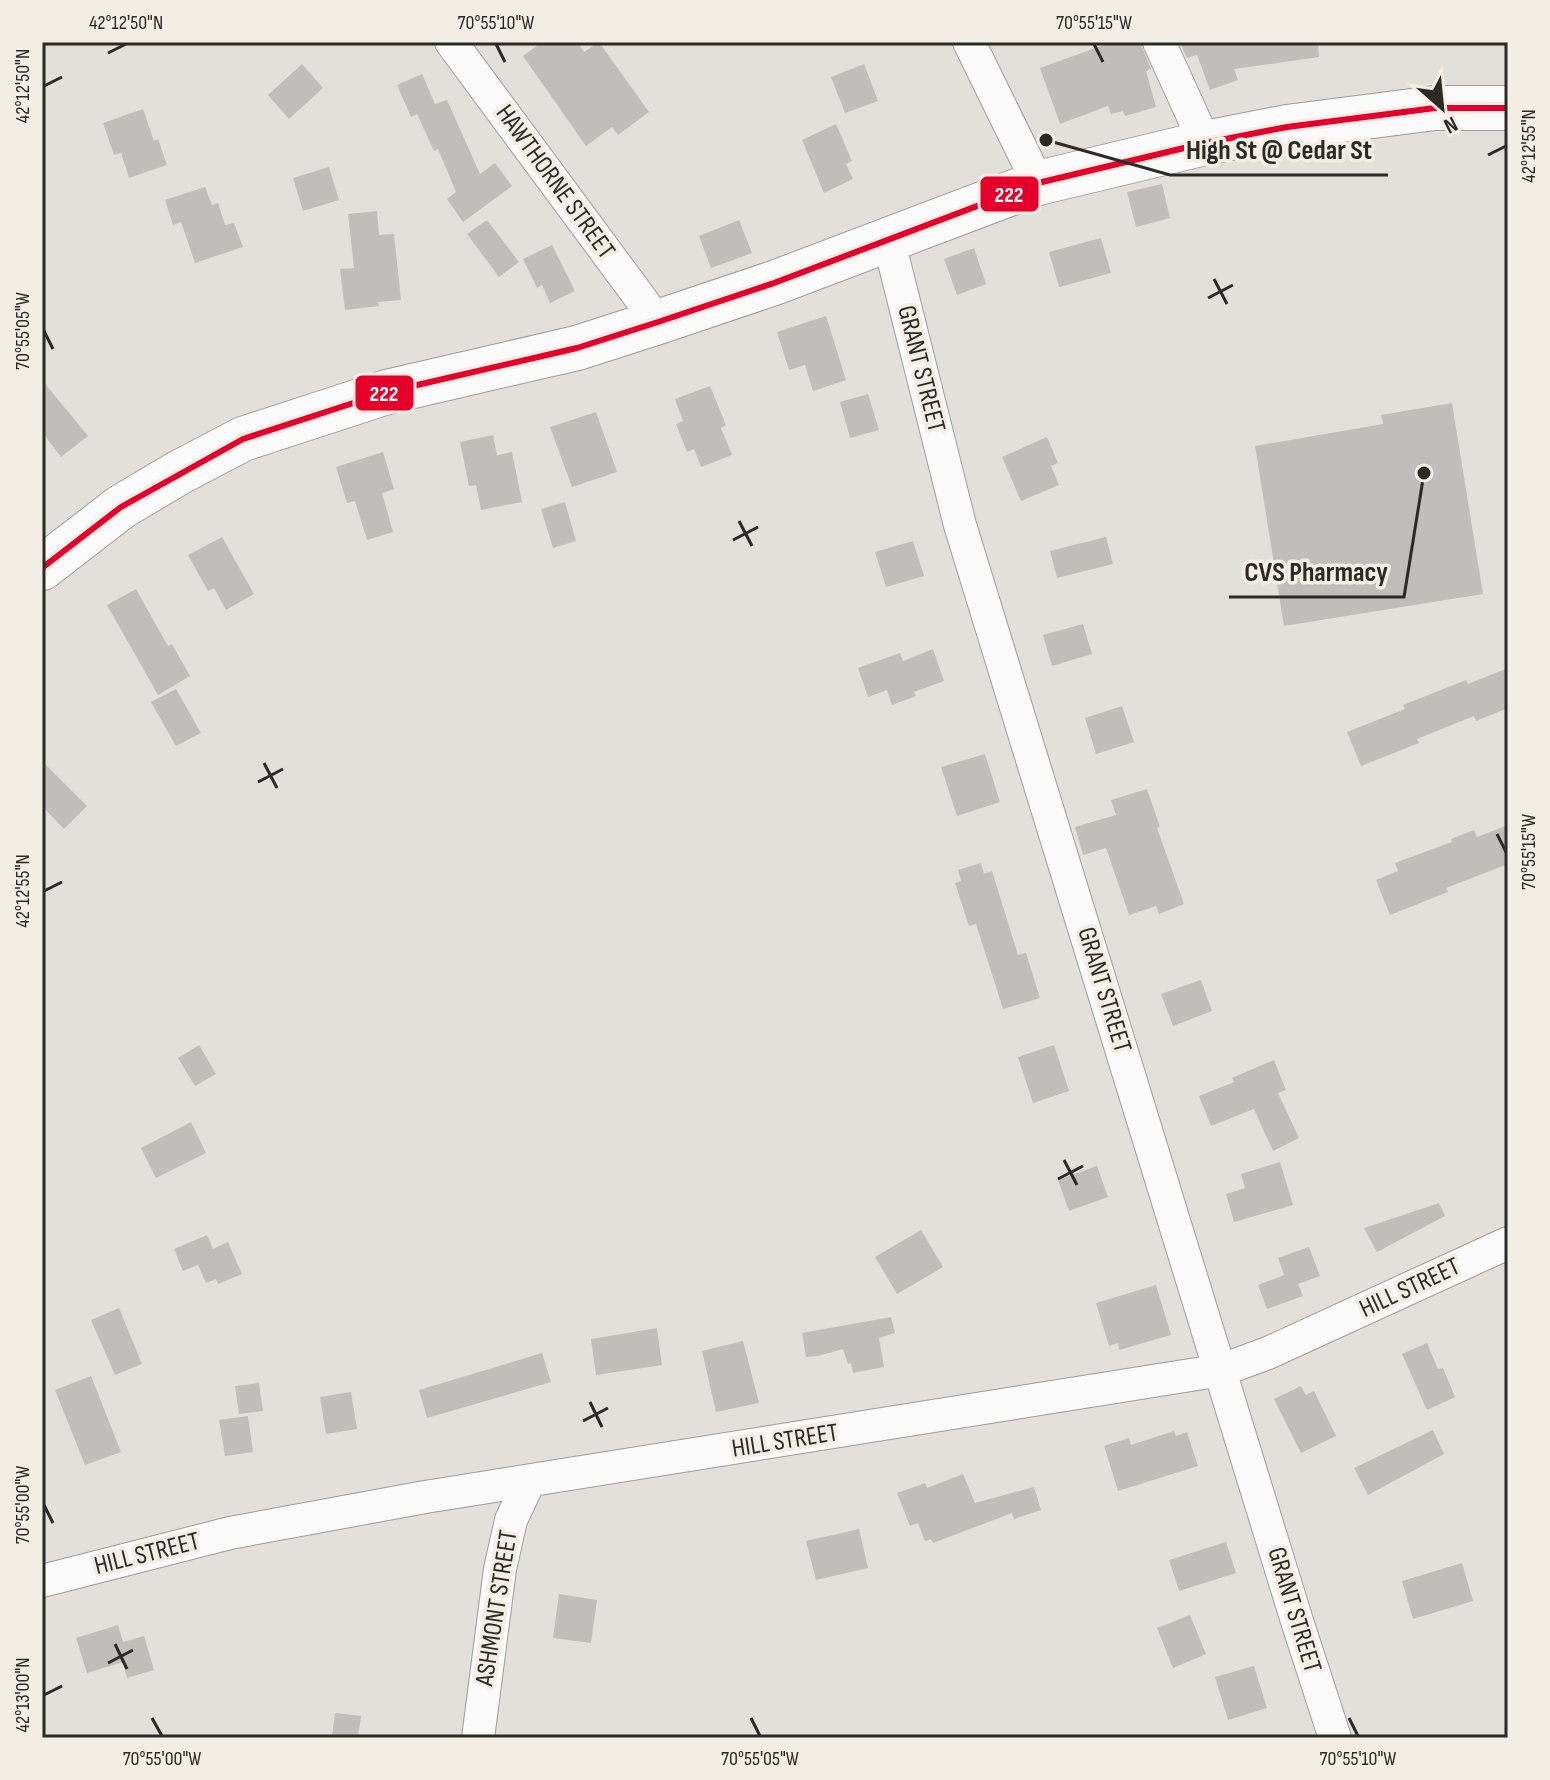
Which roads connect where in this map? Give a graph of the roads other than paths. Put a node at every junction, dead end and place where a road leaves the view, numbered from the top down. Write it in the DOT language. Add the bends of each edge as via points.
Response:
graph roads {
  1 [pos="451,42"];
  2 [pos="969,42"];
  3 [pos="1159,42"];
  4 [pos="1508,108"];
  5 [pos="1205,143"];
  6 [pos="1038,183"];
  7 [pos="888,238"];
  8 [pos="658,322"];
  9 [pos="42,568"];
  10 [pos="1508,1243"];
  11 [pos="1222,1370"];
  12 [pos="529,1482"];
  13 [pos="42,1581"];
  14 [pos="478,1738"];
  15 [pos="1335,1738"];
  1 -- 8 [label="street, HAWTHORNE STREET"];
  2 -- 6 [label="street"];
  3 -- 5 [label="street"];
  4 -- 5 [label="main road" via="1435,108"];
  5 -- 6 [label="main road"];
  6 -- 7 [label="main road"];
  7 -- 8 [label="main road"];
  7 -- 11 [label="street, GRANT STREET" via="960,525"];
  8 -- 9 [label="main road" via="577,348 387,392 243,439 121,507"];
  10 -- 11 [label="street, HILL STREET"];
  11 -- 12 [label="street, HILL STREET"];
  11 -- 15 [label="street, GRANT STREET"];
  12 -- 13 [label="street, HILL STREET" via="230,1533"];
  12 -- 14 [label="street, ASHMONT STREET" via="511,1520 500,1569"];
}
